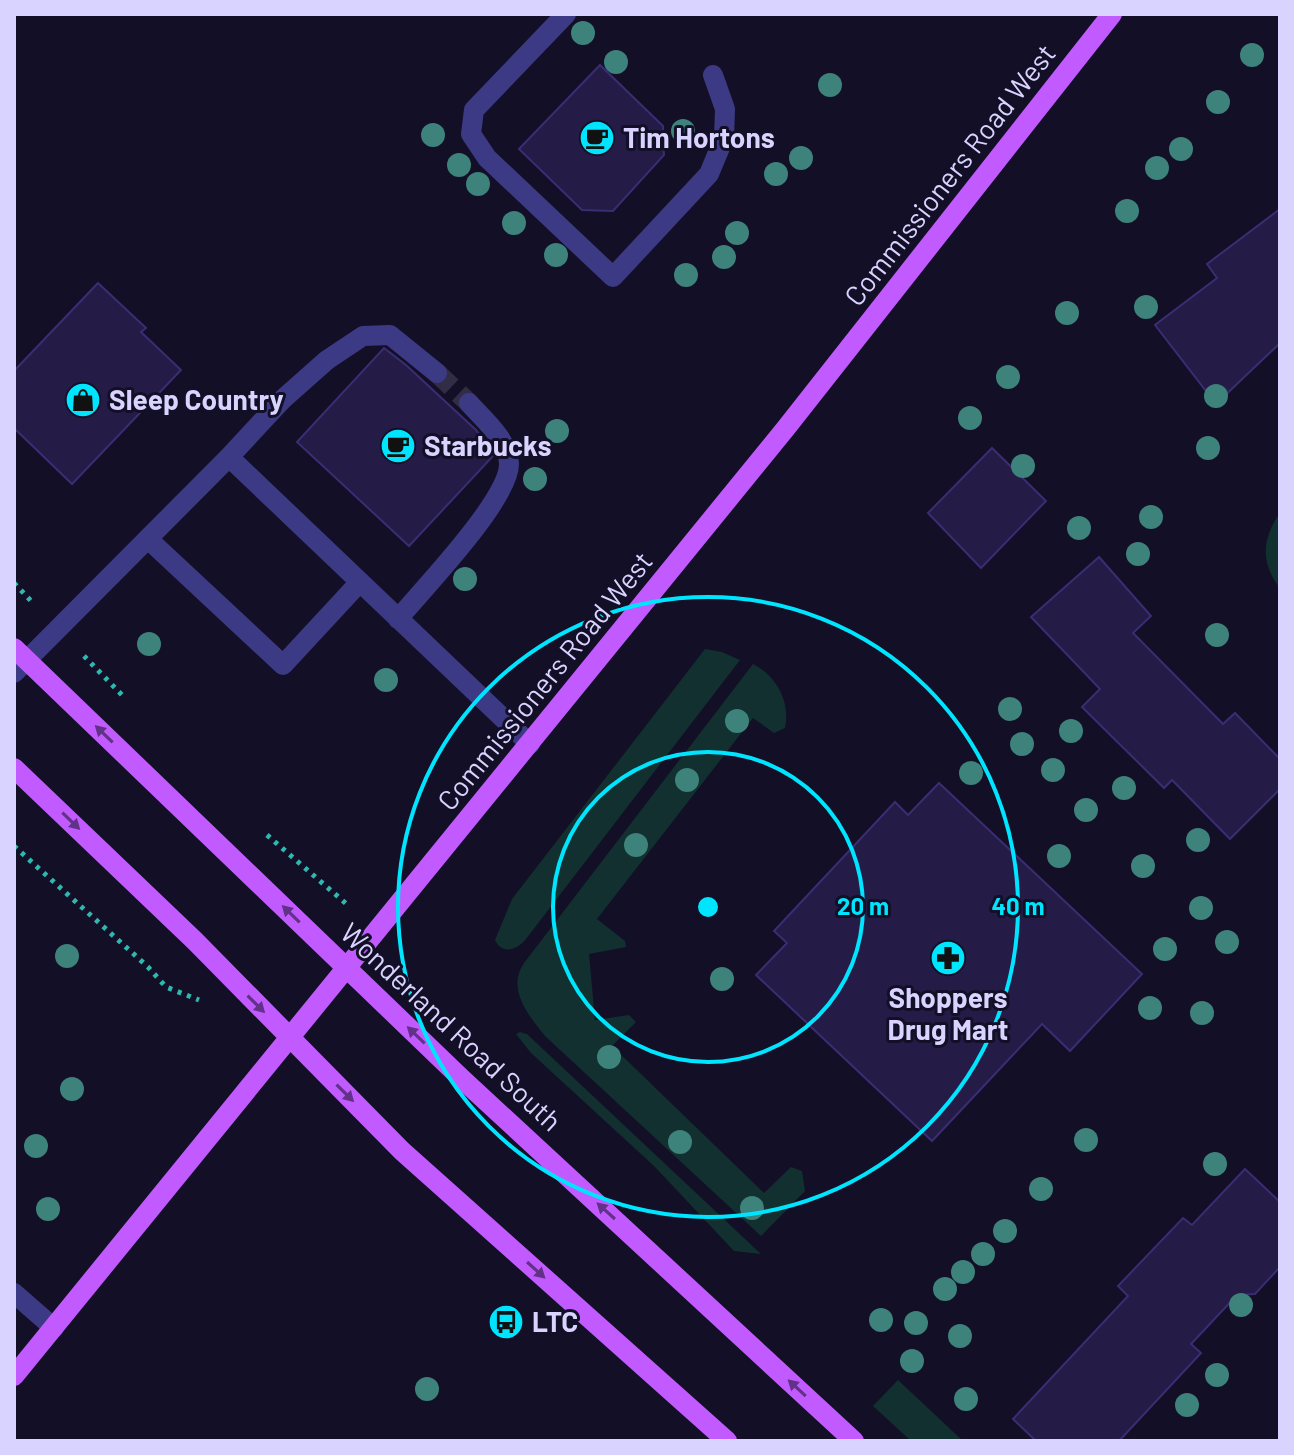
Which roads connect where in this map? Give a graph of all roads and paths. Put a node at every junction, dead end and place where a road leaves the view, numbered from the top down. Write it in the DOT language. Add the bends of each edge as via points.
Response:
graph roads {
  1 [pos="566,14"];
  2 [pos="1112,14"];
  3 [pos="713,75"];
  4 [pos="437,373"];
  5 [pos="469,403"];
  6 [pos="229,457"];
  7 [pos="148,539"];
  8 [pos="14,583"];
  9 [pos="359,583"];
  10 [pos="398,619"];
  11 [pos="58,629"];
  12 [pos="18,661"];
  13 [pos="130,704"];
  14 [pos="530,744"];
  15 [pos="14,768"];
  16 [pos="36,788"];
  17 [pos="14,790"];
  18 [pos="258,827"];
  19 [pos="14,846"];
  20 [pos="377,931"];
  21 [pos="347,969"];
  22 [pos="207,1004"];
  23 [pos="290,1038"];
  24 [pos="14,1293"];
  25 [pos="54,1328"];
  26 [pos="14,1376"];
  27 [pos="727,1441"];
  28 [pos="854,1441"];
  1 -- 3 [label="lane" via="474,110 471,134 487,158 613,277 709,174 724,138 725,109"];
  2 -- 14 [label="main road, Commissioners Road West"];
  4 -- 6 [label="lane" via="390,335 363,336 305,380"];
  5 -- 10 [label="lane" via="506,448 505,485"];
  6 -- 7 [label="lane"];
  6 -- 9 [label="lane"];
  7 -- 9 [label="lane" via="283,665"];
  7 -- 11 [label="lane"];
  8 -- 11 [label="path"];
  9 -- 10 [label="lane"];
  10 -- 14 [label="lane"];
  11 -- 12 [label="lane"];
  11 -- 13 [label="path"];
  21 -- 12 [label="main road, Wonderland Road South, one-way"];
  14 -- 20 [label="main road, Commissioners Road West"];
  15 -- 16 [label="main road"];
  16 -- 17 [label="lane"];
  16 -- 23 [label="main road, one-way"];
  18 -- 20 [label="path"];
  19 -- 22 [label="path" via="166,987"];
  20 -- 21 [label="main road, Commissioners Road West"];
  21 -- 23 [label="main road, Commissioners Road West"];
  28 -- 21 [label="main road, Wonderland Road South, one-way"];
  23 -- 25 [label="main road, Commissioners Road West"];
  23 -- 27 [label="main road, one-way" via="402,1151"];
  24 -- 25 [label="lane"];
  25 -- 26 [label="main road, Commissioners Road West"];
}
